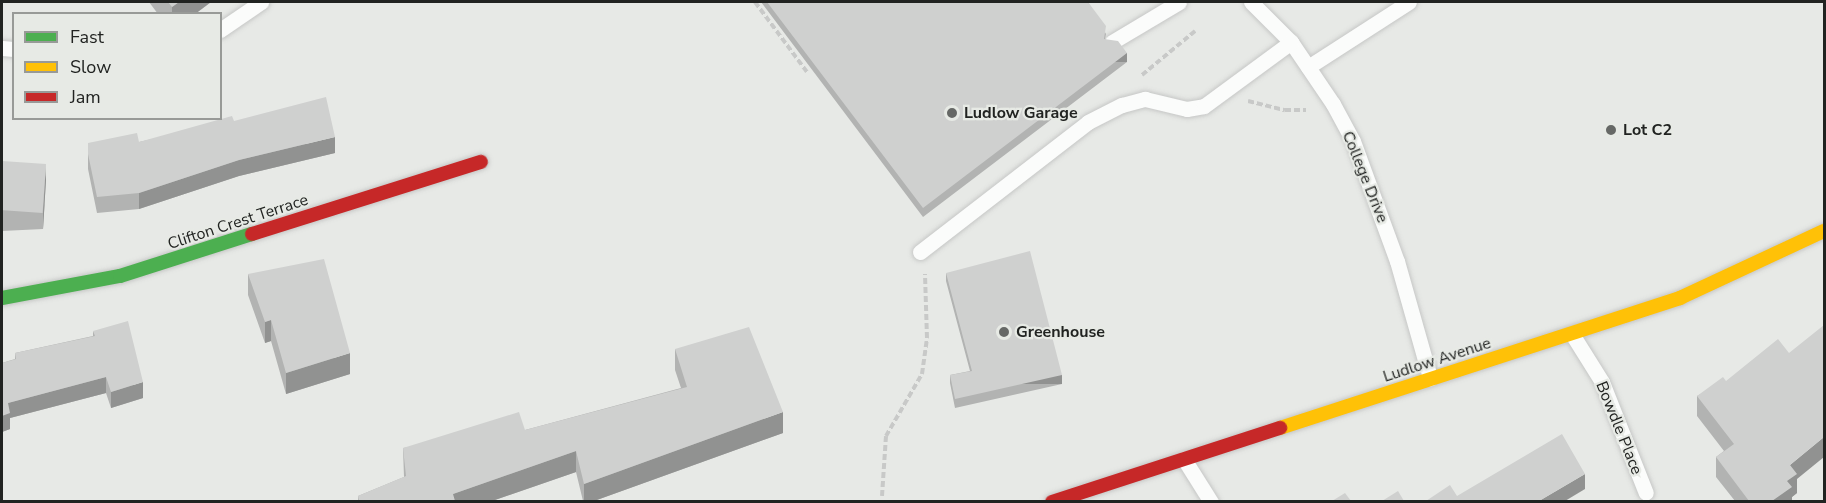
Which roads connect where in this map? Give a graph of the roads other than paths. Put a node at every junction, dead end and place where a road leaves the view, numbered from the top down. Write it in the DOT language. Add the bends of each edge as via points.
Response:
graph roads {
  1 [pos="261,2"];
  2 [pos="1179,2"];
  3 [pos="1251,2"];
  4 [pos="1409,2"];
  5 [pos="222,29"];
  6 [pos="1112,42"];
  7 [pos="1291,42"];
  8 [pos="1308,67"];
  9 [pos="481,162"];
  10 [pos="1824,231"];
  11 [pos="920,252"];
  12 [pos="2,298"];
  13 [pos="1572,334"];
  14 [pos="1430,378"];
  15 [pos="1184,459"];
  16 [pos="1646,493"];
  17 [pos="1052,501"];
  18 [pos="1211,501"];
  1 -- 5 [label="lane"];
  2 -- 6 [label="lane"];
  3 -- 7 [label="lane, College Drive"];
  4 -- 8 [label="lane"];
  7 -- 8 [label="lane, College Drive"];
  7 -- 11 [label="lane" via="1204,105 1187,109 1145,99 1122,105 1088,122"];
  8 -- 14 [label="lane, College Drive" via="1353,141 1381,210"];
  9 -- 12 [label="main road, Clifton Crest Terrace" via="120,276"];
  10 -- 13 [label="main road, Ludlow Avenue" via="1680,298"];
  13 -- 14 [label="main road, Ludlow Avenue"];
  13 -- 16 [label="lane, Bowdle Place" via="1602,382"];
  14 -- 15 [label="main road, Ludlow Avenue"];
  15 -- 17 [label="main road, Ludlow Avenue"];
  15 -- 18 [label="lane"];
}
